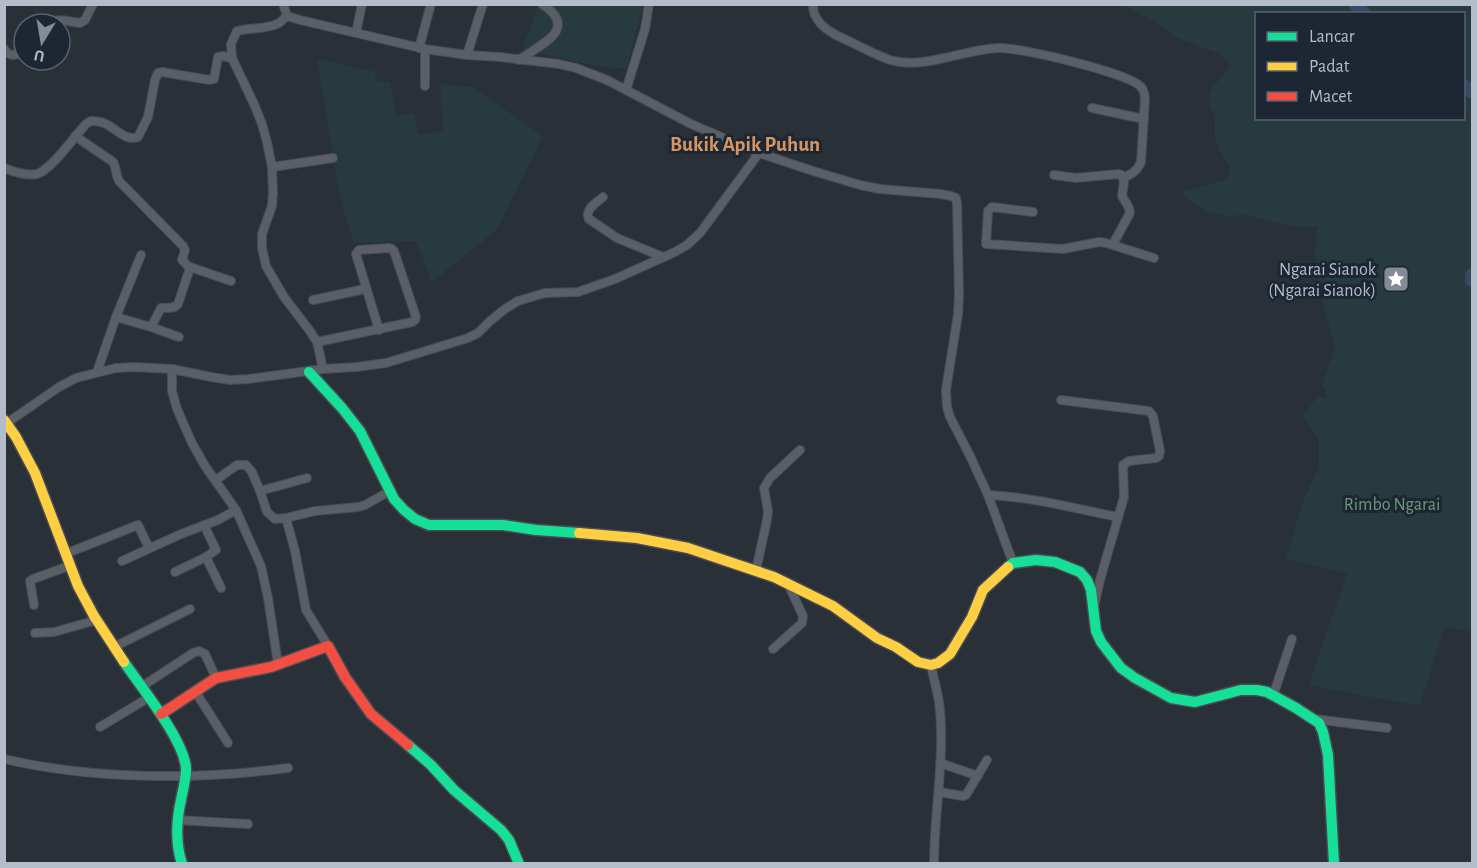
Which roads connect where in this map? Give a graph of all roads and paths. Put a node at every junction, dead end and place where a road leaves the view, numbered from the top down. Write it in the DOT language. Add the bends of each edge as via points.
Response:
graph roads {
  1 [pos="93,4"];
  2 [pos="283,4"];
  3 [pos="362,4"];
  4 [pos="431,4"];
  5 [pos="483,4"];
  6 [pos="542,4"];
  7 [pos="649,4"];
  8 [pos="813,4"];
  9 [pos="287,16"];
  10 [pos="72,22"];
  11 [pos="356,33"];
  12 [pos="422,48"];
  13 [pos="467,55"];
  14 [pos="232,58"];
  15 [pos="519,60"];
  16 [pos="425,86"];
  17 [pos="626,90"];
  18 [pos="1092,108"];
  19 [pos="1144,119"];
  20 [pos="75,136"];
  21 [pos="759,153"];
  22 [pos="333,158"];
  23 [pos="272,167"];
  24 [pos="4,168"];
  25 [pos="1054,174"];
  26 [pos="1123,178"];
  27 [pos="603,198"];
  28 [pos="1033,212"];
  29 [pos="1113,244"];
  30 [pos="141,255"];
  31 [pos="663,257"];
  32 [pos="1154,258"];
  33 [pos="190,267"];
  34 [pos="231,281"];
  35 [pos="365,289"];
  36 [pos="313,300"];
  37 [pos="116,317"];
  38 [pos="150,327"];
  39 [pos="379,330"];
  40 [pos="179,338"];
  41 [pos="317,342"];
  42 [pos="172,369"];
  43 [pos="323,369"];
  44 [pos="97,372"];
  45 [pos="309,372"];
  46 [pos="1061,400"];
  47 [pos="6,422"];
  48 [pos="800,450"];
  49 [pos="307,478"];
  50 [pos="216,480"];
  51 [pos="261,491"];
  52 [pos="390,491"];
  53 [pos="988,495"];
  54 [pos="236,510"];
  55 [pos="1117,517"];
  56 [pos="286,518"];
  57 [pos="204,525"];
  58 [pos="149,548"];
  59 [pos="65,554"];
  60 [pos="206,557"];
  61 [pos="122,561"];
  62 [pos="1014,563"];
  63 [pos="69,567"];
  64 [pos="756,570"];
  65 [pos="176,572"];
  66 [pos="788,584"];
  67 [pos="221,588"];
  68 [pos="34,605"];
  69 [pos="190,609"];
  70 [pos="1093,613"];
  71 [pos="97,620"];
  72 [pos="35,633"];
  73 [pos="1292,639"];
  74 [pos="328,646"];
  75 [pos="114,647"];
  76 [pos="773,649"];
  77 [pos="279,664"];
  78 [pos="931,665"];
  79 [pos="216,678"];
  80 [pos="141,687"];
  81 [pos="195,691"];
  82 [pos="1273,696"];
  83 [pos="148,698"];
  84 [pos="161,714"];
  85 [pos="1314,719"];
  86 [pos="100,727"];
  87 [pos="1387,728"];
  88 [pos="228,743"];
  89 [pos="4,759"];
  90 [pos="987,760"];
  91 [pos="940,763"];
  92 [pos="288,768"];
  93 [pos="186,776"];
  94 [pos="978,776"];
  95 [pos="939,792"];
  96 [pos="177,820"];
  97 [pos="248,824"];
  98 [pos="182,864"];
  99 [pos="519,864"];
  100 [pos="934,864"];
  101 [pos="1334,864"];
  1 -- 10 [label="street" via="85,20"];
  2 -- 9 [label="street"];
  3 -- 11 [label="street"];
  4 -- 12 [label="street"];
  5 -- 13 [label="street"];
  6 -- 15 [label="street" via="558,19 557,31"];
  7 -- 17 [label="street"];
  8 -- 19 [label="street" via="816,19 831,33 890,60 921,62 1001,48 1103,70 1141,86"];
  9 -- 11 [label="street"];
  9 -- 14 [label="street" via="269,26 237,31 231,44"];
  11 -- 12 [label="street"];
  12 -- 13 [label="street"];
  12 -- 16 [label="street"];
  13 -- 15 [label="street"];
  14 -- 20 [label="street" via="218,57 214,79 210,80 158,73 148,117 135,139 92,121"];
  14 -- 23 [label="street" via="262,124"];
  15 -- 17 [label="street" via="576,68"];
  17 -- 21 [label="street"];
  18 -- 19 [label="street"];
  19 -- 26 [label="street" via="1141,162 1138,169"];
  20 -- 24 [label="street" via="38,174"];
  20 -- 33 [label="street" via="113,162 119,181 183,246 182,260"];
  21 -- 31 [label="street" via="700,233"];
  21 -- 53 [label="street" via="860,185 956,198 959,295 947,406"];
  22 -- 23 [label="street"];
  23 -- 41 [label="street" via="272,206 261,248 266,266 284,297"];
  25 -- 26 [label="street" via="1076,178 1118,174"];
  26 -- 29 [label="street" via="1122,196 1130,213"];
  27 -- 31 [label="street" via="588,212 589,219 617,238"];
  28 -- 29 [label="street" via="992,207 988,211 986,244 1063,249 1099,242"];
  29 -- 32 [label="street"];
  30 -- 37 [label="street"];
  31 -- 43 [label="street" via="578,292 545,293 518,301 478,333 441,347 386,363"];
  33 -- 34 [label="street"];
  33 -- 38 [label="street" via="176,307 160,308"];
  35 -- 36 [label="street"];
  35 -- 39 [label="street"];
  35 -- 39 [label="street" via="357,251 392,249 416,317 412,322"];
  37 -- 38 [label="street"];
  37 -- 44 [label="street"];
  38 -- 40 [label="street"];
  39 -- 41 [label="street"];
  41 -- 43 [label="street"];
  42 -- 44 [label="street" via="134,367"];
  42 -- 45 [label="street" via="230,380"];
  42 -- 50 [label="street" via="177,409 192,443"];
  43 -- 45 [label="street"];
  44 -- 47 [label="street" via="59,387"];
  45 -- 52 [label="street" via="360,432"];
  46 -- 55 [label="street" via="1145,410 1154,416 1159,456 1129,460 1124,465 1124,497"];
  47 -- 59 [label="street" via="41,488"];
  48 -- 64 [label="street" via="764,488 768,511"];
  49 -- 51 [label="street"];
  50 -- 51 [label="street" via="237,465 246,465"];
  50 -- 54 [label="street"];
  51 -- 56 [label="street" via="270,516"];
  52 -- 56 [label="street" via="365,505"];
  52 -- 64 [label="street" via="401,508 429,525 502,525 637,538 688,548"];
  53 -- 55 [label="street" via="1039,500"];
  53 -- 62 [label="street"];
  54 -- 57 [label="street"];
  54 -- 77 [label="street" via="261,566"];
  55 -- 70 [label="street"];
  56 -- 74 [label="street" via="306,610"];
  57 -- 58 [label="street"];
  57 -- 60 [label="street" via="216,550"];
  58 -- 59 [label="street" via="138,525"];
  58 -- 61 [label="street"];
  59 -- 63 [label="street"];
  60 -- 65 [label="street"];
  60 -- 67 [label="street"];
  62 -- 70 [label="street" via="1055,562 1080,572 1091,590"];
  62 -- 78 [label="street" via="983,590 950,654"];
  63 -- 68 [label="street" via="30,581"];
  63 -- 71 [label="street"];
  64 -- 66 [label="street"];
  66 -- 76 [label="street" via="803,620"];
  66 -- 78 [label="street" via="833,606 918,662"];
  69 -- 75 [label="street"];
  70 -- 82 [label="street" via="1101,642 1121,668 1171,698 1195,702 1240,690 1257,690"];
  71 -- 72 [label="street"];
  71 -- 75 [label="street"];
  73 -- 82 [label="street"];
  74 -- 77 [label="street"];
  74 -- 99 [label="street" via="371,714 501,830"];
  75 -- 80 [label="street"];
  77 -- 79 [label="street"];
  78 -- 91 [label="street" via="939,702"];
  79 -- 80 [label="street" via="206,654 199,651"];
  79 -- 81 [label="street"];
  80 -- 83 [label="street"];
  81 -- 84 [label="street"];
  81 -- 88 [label="street"];
  82 -- 85 [label="street"];
  83 -- 84 [label="street"];
  83 -- 86 [label="street"];
  84 -- 93 [label="street" via="184,754"];
  85 -- 87 [label="street"];
  85 -- 101 [label="street" via="1323,732 1328,755"];
  89 -- 93 [label="street" via="69,771"];
  90 -- 94 [label="street"];
  91 -- 94 [label="street"];
  91 -- 95 [label="street"];
  92 -- 93 [label="street"];
  93 -- 96 [label="street"];
  94 -- 95 [label="street" via="966,795"];
  95 -- 100 [label="street"];
  96 -- 97 [label="street"];
  96 -- 98 [label="street" via="177,851"];
}
